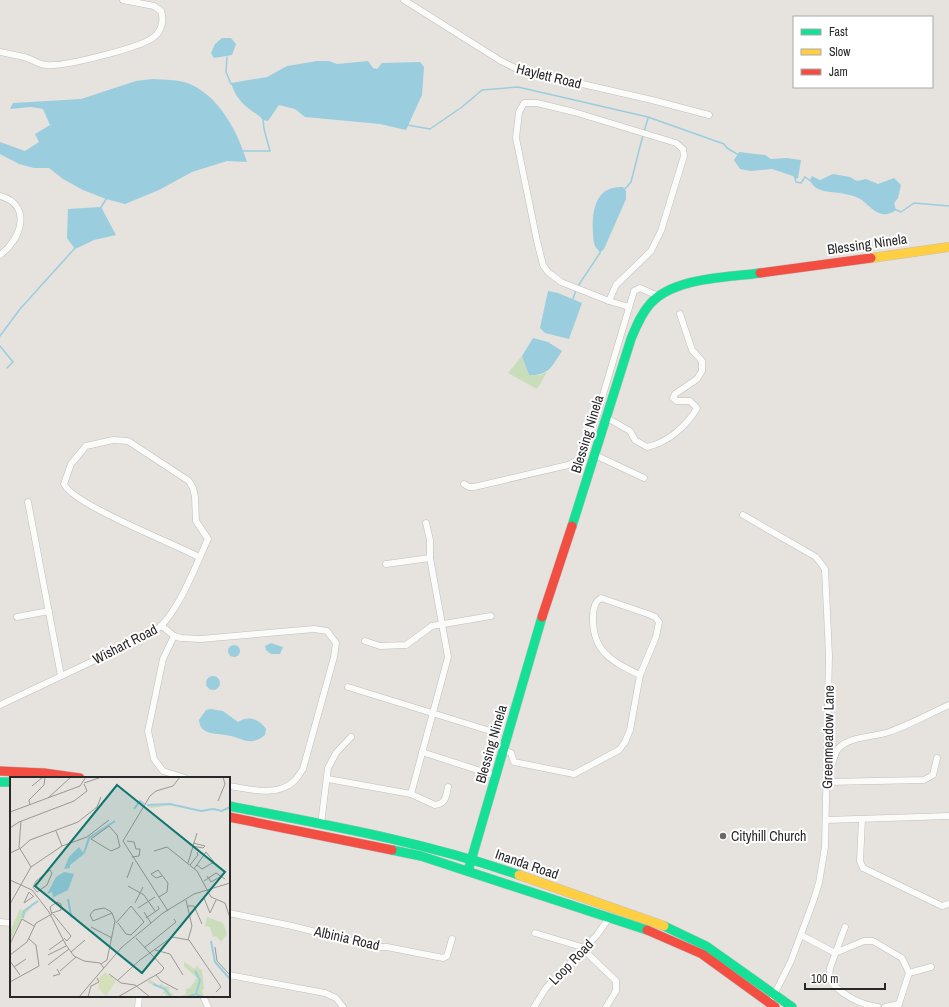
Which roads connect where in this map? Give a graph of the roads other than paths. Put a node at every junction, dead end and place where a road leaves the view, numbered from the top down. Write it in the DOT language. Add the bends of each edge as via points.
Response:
graph roads {
  1 [pos="123,0"];
  2 [pos="404,0"];
  3 [pos="0,52"];
  4 [pos="709,115"];
  5 [pos="0,196"];
  6 [pos="949,247"];
  7 [pos="0,255"];
  8 [pos="658,296"];
  9 [pos="609,301"];
  10 [pos="630,307"];
  11 [pos="680,314"];
  12 [pos="607,418"];
  13 [pos="595,455"];
  14 [pos="644,478"];
  15 [pos="464,484"];
  16 [pos="28,502"];
  17 [pos="743,515"];
  18 [pos="426,524"];
  19 [pos="199,557"];
  20 [pos="430,558"];
  21 [pos="386,564"];
  22 [pos="49,611"];
  23 [pos="17,616"];
  24 [pos="491,616"];
  25 [pos="444,625"];
  26 [pos="162,626"];
  27 [pos="174,636"];
  28 [pos="365,641"];
  29 [pos="640,675"];
  30 [pos="61,676"];
  31 [pos="348,687"];
  32 [pos="0,705"];
  33 [pos="948,708"];
  34 [pos="434,712"];
  35 [pos="487,730"];
  36 [pos="351,737"];
  37 [pos="504,750"];
  38 [pos="422,752"];
  39 [pos="937,758"];
  40 [pos="0,771"];
  41 [pos="827,772"];
  42 [pos="496,776"];
  43 [pos="73,777"];
  44 [pos="182,777"];
  45 [pos="328,779"];
  46 [pos="827,782"];
  47 [pos="230,786"];
  48 [pos="448,787"];
  49 [pos="411,794"];
  50 [pos="230,806"];
  51 [pos="949,816"];
  52 [pos="230,817"];
  53 [pos="862,819"];
  54 [pos="826,820"];
  55 [pos="321,824"];
  56 [pos="408,841"];
  57 [pos="409,853"];
  58 [pos="472,859"];
  59 [pos="468,871"];
  60 [pos="543,885"];
  61 [pos="561,902"];
  62 [pos="949,904"];
  63 [pos="230,913"];
  64 [pos="609,918"];
  65 [pos="0,922"];
  66 [pos="10,924"];
  67 [pos="845,927"];
  68 [pos="535,933"];
  69 [pos="801,935"];
  70 [pos="452,939"];
  71 [pos="584,948"];
  72 [pos="835,953"];
  73 [pos="931,967"];
  74 [pos="909,973"];
  75 [pos="230,975"];
  76 [pos="774,994"];
  77 [pos="139,997"];
  78 [pos="203,997"];
  79 [pos="899,1005"];
  80 [pos="771,1006"];
  81 [pos="138,1007"];
  82 [pos="208,1007"];
  83 [pos="343,1007"];
  84 [pos="534,1007"];
  85 [pos="606,1007"];
  86 [pos="792,1007"];
  87 [pos="878,1007"];
  88 [pos="885,1007"];
  1 -- 3 [label="street" via="154,6 160,11 163,18 154,37 125,49 66,64 46,66"];
  2 -- 4 [label="street, Haylett Road" via="517,69"];
  5 -- 7 [label="street" via="16,206 21,223 13,242"];
  6 -- 8 [label="main road, Blessing Ninela" via="682,284 665,290"];
  8 -- 10 [label="street" via="637,289 632,295"];
  8 -- 12 [label="main road, Blessing Ninela" via="639,317"];
  9 -- 9 [label="street" via="555,278 543,265 516,138 521,106 524,103 537,103 681,146 684,156 661,231 652,251 616,285"];
  9 -- 10 [label="street"];
  10 -- 15 [label="street" via="597,415 580,459 568,466 474,488"];
  11 -- 12 [label="street" via="692,350 702,361 702,371 697,379 674,394 673,398 677,401 690,401 697,408 690,421 672,435 647,447 635,440 630,431"];
  12 -- 13 [label="main road, Blessing Ninela"];
  13 -- 14 [label="street"];
  13 -- 37 [label="main road, Blessing Ninela" via="535,636"];
  16 -- 22 [label="street"];
  17 -- 41 [label="street, Greenmeadow Lane" via="816,558 825,569 829,656"];
  18 -- 20 [label="street" via="430,540"];
  19 -- 19 [label="street, Wishart Road" via="208,539 196,521 195,497 189,480 134,443 113,440 90,444 82,449 71,464 64,484 70,492 116,519"];
  19 -- 26 [label="street, Wishart Road" via="172,614"];
  20 -- 21 [label="street"];
  20 -- 25 [label="street"];
  22 -- 23 [label="street"];
  22 -- 30 [label="street"];
  24 -- 25 [label="street"];
  25 -- 28 [label="street" via="432,626 406,646 380,646"];
  25 -- 34 [label="street" via="448,658"];
  26 -- 27 [label="street"];
  26 -- 30 [label="street, Wishart Road"];
  27 -- 44 [label="street" via="163,658 148,731 154,759 163,771"];
  27 -- 47 [label="street" via="201,639 314,629 327,631 336,643 303,769 293,782 280,790 259,791"];
  29 -- 29 [label="street" via="656,637 659,622 648,614 601,598 595,605 593,617 598,646 607,657"];
  29 -- 37 [label="street" via="630,730 626,742 616,753 572,774 514,762 511,753"];
  30 -- 32 [label="street, Wishart Road"];
  31 -- 34 [label="street"];
  33 -- 41 [label="street" via="891,731 842,745"];
  34 -- 35 [label="street"];
  34 -- 38 [label="street"];
  36 -- 45 [label="street" via="332,760 328,768"];
  37 -- 42 [label="main road, Blessing Ninela"];
  38 -- 42 [label="street"];
  38 -- 49 [label="street"];
  39 -- 46 [label="street" via="933,775 924,780"];
  40 -- 43 [label="main road"];
  41 -- 46 [label="street, Greenmeadow Lane"];
  42 -- 58 [label="main road, Blessing Ninela"];
  45 -- 49 [label="street"];
  45 -- 55 [label="street"];
  46 -- 54 [label="street, Greenmeadow Lane"];
  48 -- 49 [label="street" via="445,800 438,805 430,804"];
  50 -- 55 [label="main road, Inanda Road"];
  51 -- 53 [label="street"];
  52 -- 57 [label="main road, Inanda Road"];
  53 -- 54 [label="street"];
  53 -- 62 [label="street" via="860,861 863,868 942,906"];
  54 -- 69 [label="street, Greenmeadow Lane" via="819,883"];
  55 -- 56 [label="main road, Inanda Road"];
  56 -- 57 [label="main road"];
  56 -- 58 [label="main road, Inanda Road"];
  57 -- 59 [label="main road, Inanda Road"];
  58 -- 59 [label="main road, Blessing Ninela"];
  58 -- 60 [label="main road, Inanda Road"];
  59 -- 61 [label="main road, Inanda Road"];
  60 -- 61 [label="main road" via="562,896"];
  60 -- 76 [label="main road, Inanda Road" via="685,935 718,954"];
  61 -- 64 [label="main road, Inanda Road"];
  63 -- 70 [label="street, Albinia Road" via="375,947 443,958 447,956"];
  64 -- 71 [label="street, Loop Road"];
  64 -- 80 [label="main road, Inanda Road" via="657,933 692,948"];
  65 -- 66 [label="street"];
  67 -- 72 [label="street"];
  68 -- 71 [label="street"];
  69 -- 72 [label="street"];
  69 -- 76 [label="street, Greenmeadow Lane"];
  71 -- 84 [label="street, Loop Road" via="546,988"];
  71 -- 85 [label="street" via="616,981 616,991"];
  72 -- 74 [label="street" via="864,941 873,941 902,958"];
  72 -- 87 [label="street" via="828,972 830,981 851,997"];
  73 -- 74 [label="street"];
  74 -- 79 [label="street"];
  75 -- 83 [label="street" via="325,993 336,998"];
  76 -- 80 [label="street, Greenmeadow Lane"];
  76 -- 86 [label="main road, Inanda Road"];
  77 -- 81 [label="street"];
  78 -- 82 [label="street"];
  79 -- 88 [label="street"];
}
